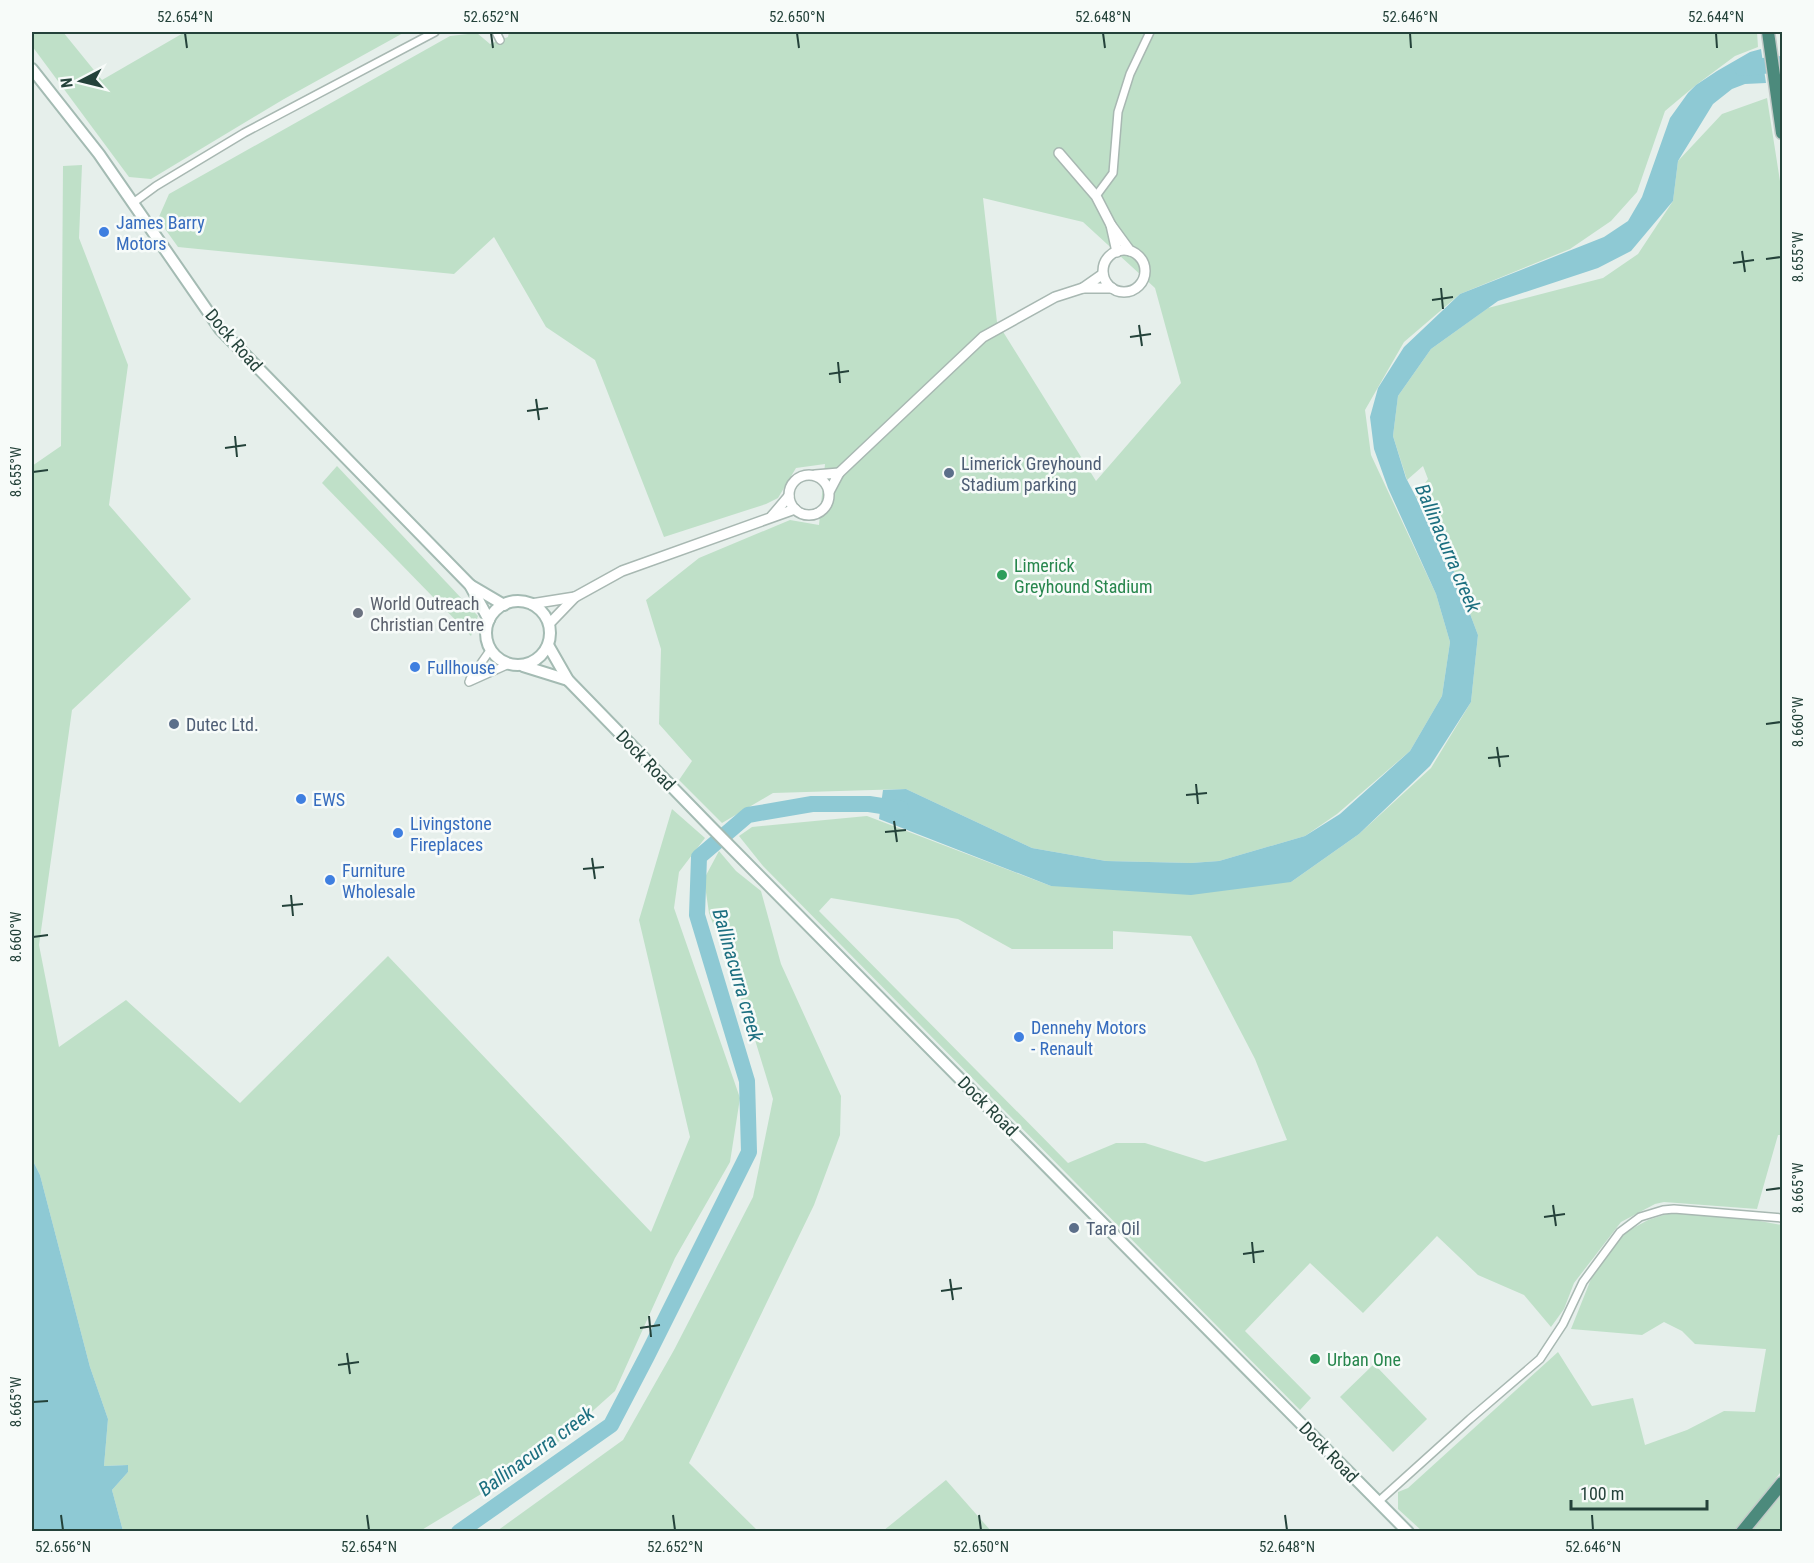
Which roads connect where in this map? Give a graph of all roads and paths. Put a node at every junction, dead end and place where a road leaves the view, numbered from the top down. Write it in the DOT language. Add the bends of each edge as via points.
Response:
graph roads {
  1 [pos="435,32"];
  2 [pos="496,32"];
  3 [pos="1150,32"];
  4 [pos="1768,32"];
  5 [pos="500,40"];
  6 [pos="32,69"];
  7 [pos="1782,133"];
  8 [pos="1059,153"];
  9 [pos="1096,196"];
  10 [pos="133,203"];
  11 [pos="1111,225"];
  12 [pos="1131,251"];
  13 [pos="1117,252"];
  14 [pos="1103,274"];
  15 [pos="1083,288"];
  16 [pos="1112,288"];
  17 [pos="839,472"];
  18 [pos="813,475"];
  19 [pos="829,492"];
  20 [pos="789,496"];
  21 [pos="795,509"];
  22 [pos="772,516"];
  23 [pos="470,585"];
  24 [pos="575,597"];
  25 [pos="504,604"];
  26 [pos="531,604"];
  27 [pos="489,620"];
  28 [pos="549,624"];
  29 [pos="548,645"];
  30 [pos="491,649"];
  31 [pos="509,664"];
  32 [pos="522,665"];
  33 [pos="568,680"];
  34 [pos="1782,1218"];
  35 [pos="1782,1483"];
  36 [pos="1378,1502"];
  37 [pos="1408,1532"];
  38 [pos="1742,1532"];
  1 -- 10 [label="street" via="244,133"];
  2 -- 5 [label="street"];
  3 -- 9 [label="street" via="1118,112 1113,173"];
  4 -- 7 [label="highway"];
  6 -- 10 [label="main road, Dock Road"];
  8 -- 9 [label="street"];
  9 -- 11 [label="street"];
  10 -- 23 [label="main road, Dock Road" via="220,329"];
  11 -- 12 [label="street"];
  11 -- 13 [label="street"];
  12 -- 13 [label="street"];
  12 -- 16 [label="street" via="1144,263 1143,281 1129,292"];
  13 -- 14 [label="street" via="1106,261"];
  14 -- 15 [label="street"];
  14 -- 16 [label="street"];
  15 -- 16 [label="street"];
  15 -- 17 [label="street" via="1055,297 983,338"];
  17 -- 18 [label="street"];
  17 -- 19 [label="street"];
  18 -- 19 [label="street" via="824,481"];
  18 -- 20 [label="street" via="805,475 792,484"];
  19 -- 21 [label="street" via="828,502 819,512 807,514"];
  20 -- 21 [label="street"];
  20 -- 22 [label="street"];
  21 -- 22 [label="street"];
  22 -- 24 [label="street" via="622,571"];
  23 -- 25 [label="main road, Dock Road"];
  23 -- 27 [label="main road, Dock Road"];
  24 -- 26 [label="street"];
  24 -- 28 [label="street"];
  25 -- 26 [label="main road"];
  25 -- 27 [label="main road"];
  26 -- 28 [label="main road"];
  27 -- 30 [label="main road" via="487,635"];
  28 -- 29 [label="main road"];
  29 -- 32 [label="main road" via="538,659"];
  29 -- 33 [label="main road, Dock Road"];
  30 -- 31 [label="main road"];
  30 -- 31 [label="street" via="469,682"];
  31 -- 32 [label="main road"];
  32 -- 33 [label="main road, Dock Road"];
  33 -- 36 [label="main road, Dock Road"];
  34 -- 36 [label="street" via="1674,1209 1640,1217 1620,1232 1599,1258 1540,1359"];
  35 -- 38 [label="highway"];
  36 -- 37 [label="main road, Dock Road"];
}
